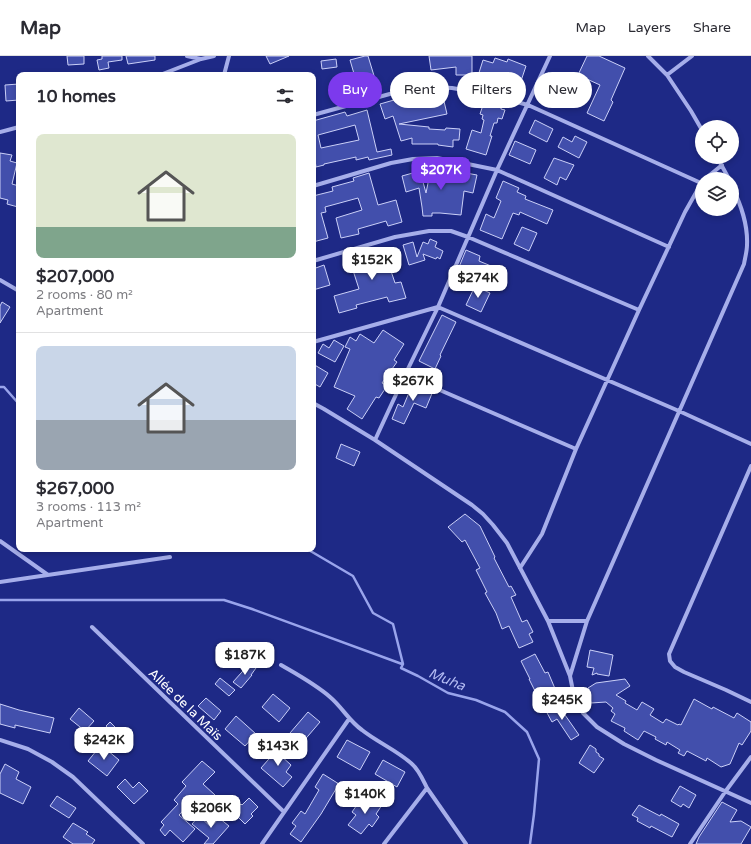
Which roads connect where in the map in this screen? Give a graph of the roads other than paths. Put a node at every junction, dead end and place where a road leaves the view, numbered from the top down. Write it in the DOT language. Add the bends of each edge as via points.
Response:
graph roads {
  1 [pos="187,56"];
  2 [pos="214,56"];
  3 [pos="229,56"];
  4 [pos="550,56"];
  5 [pos="648,56"];
  6 [pos="692,56"];
  7 [pos="201,59"];
  8 [pos="168,72"];
  9 [pos="225,72"];
  10 [pos="666,75"];
  11 [pos="528,105"];
  12 [pos="316,115"];
  13 [pos="696,120"];
  14 [pos="16,128"];
  15 [pos="0,132"];
  16 [pos="722,165"];
  17 [pos="497,170"];
  18 [pos="714,172"];
  19 [pos="726,172"];
  20 [pos="695,179"];
  21 [pos="316,185"];
  22 [pos="695,194"];
  23 [pos="739,203"];
  24 [pos="468,237"];
  25 [pos="669,247"];
  26 [pos="316,260"];
  27 [pos="0,280"];
  28 [pos="16,289"];
  29 [pos="438,307"];
  30 [pos="639,310"];
  31 [pos="316,341"];
  32 [pos="405,375"];
  33 [pos="608,381"];
  34 [pos="316,405"];
  35 [pos="679,411"];
  36 [pos="375,440"];
  37 [pos="751,444"];
  38 [pos="576,449"];
  39 [pos="751,466"];
  40 [pos="0,541"];
  41 [pos="170,557"];
  42 [pos="520,568"];
  43 [pos="48,576"];
  44 [pos="0,582"];
  45 [pos="587,621"];
  46 [pos="548,622"];
  47 [pos="92,627"];
  48 [pos="281,665"];
  49 [pos="570,676"];
  50 [pos="751,702"];
  51 [pos="349,719"];
  52 [pos="0,740"];
  53 [pos="751,757"];
  54 [pos="427,788"];
  55 [pos="725,792"];
  56 [pos="751,803"];
  57 [pos="284,812"];
  58 [pos="142,844"];
  59 [pos="262,844"];
  60 [pos="384,844"];
  61 [pos="466,844"];
  62 [pos="690,844"];
  1 -- 7 [label="street"];
  2 -- 7 [label="street"];
  3 -- 9 [label="street"];
  4 -- 11 [label="street"];
  5 -- 10 [label="street"];
  6 -- 10 [label="street"];
  7 -- 8 [label="street"];
  10 -- 13 [label="street"];
  11 -- 12 [label="street" via="487,94 430,87 408,89"];
  11 -- 17 [label="street"];
  11 -- 20 [label="street"];
  14 -- 15 [label="street"];
  16 -- 18 [label="street"];
  16 -- 19 [label="street"];
  17 -- 21 [label="street" via="437,158 413,159"];
  17 -- 24 [label="street"];
  17 -- 25 [label="street"];
  22 -- 25 [label="street"];
  23 -- 35 [label="street" via="746,224 747,246 744,264"];
  24 -- 26 [label="street" via="451,231 429,231 395,237"];
  24 -- 29 [label="street"];
  24 -- 30 [label="street"];
  25 -- 30 [label="street"];
  27 -- 28 [label="street"];
  29 -- 31 [label="street"];
  29 -- 32 [label="street"];
  29 -- 33 [label="street"];
  30 -- 33 [label="street"];
  32 -- 36 [label="street"];
  32 -- 38 [label="street"];
  33 -- 35 [label="street"];
  33 -- 38 [label="street"];
  34 -- 36 [label="street"];
  35 -- 37 [label="street"];
  35 -- 45 [label="street"];
  36 -- 42 [label="street" via="483,514 507,543"];
  38 -- 42 [label="street" via="542,534"];
  39 -- 50 [label="street" via="668,654 670,662 675,667"];
  40 -- 43 [label="street"];
  41 -- 43 [label="street"];
  42 -- 46 [label="street"];
  43 -- 44 [label="street"];
  45 -- 46 [label="street"];
  45 -- 49 [label="street"];
  46 -- 49 [label="street"];
  47 -- 57 [label="street, Allée de la Maïs"];
  48 -- 51 [label="street" via="330,697"];
  49 -- 55 [label="street" via="574,696 583,713 597,727 624,744"];
  51 -- 54 [label="street" via="413,765"];
  51 -- 57 [label="street"];
  52 -- 58 [label="street" via="28,749 52,762 72,777"];
  53 -- 55 [label="street"];
  54 -- 60 [label="street"];
  54 -- 61 [label="street"];
  55 -- 56 [label="street"];
  55 -- 62 [label="street"];
  57 -- 59 [label="street"];
}
